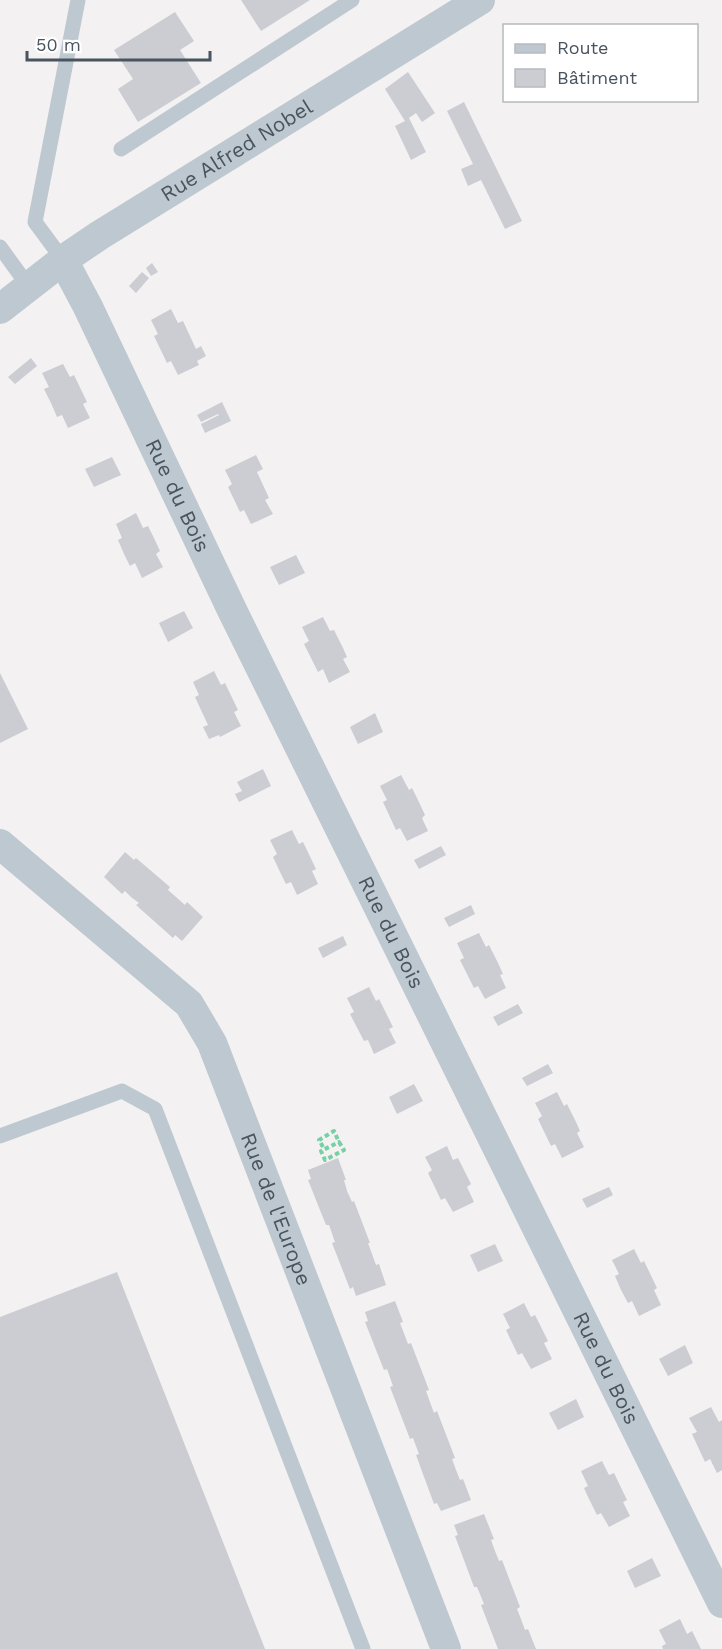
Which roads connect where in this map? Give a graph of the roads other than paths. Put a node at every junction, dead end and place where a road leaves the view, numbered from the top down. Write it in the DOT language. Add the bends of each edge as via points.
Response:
graph roads {
  1 [pos="78,0"];
  2 [pos="352,0"];
  3 [pos="468,3"];
  4 [pos="120,149"];
  5 [pos="0,247"];
  6 [pos="63,260"];
  7 [pos="29,287"];
  8 [pos="0,309"];
  9 [pos="0,844"];
  10 [pos="0,1136"];
  11 [pos="722,1603"];
  12 [pos="363,1649"];
  13 [pos="446,1649"];
  1 -- 6 [label="lane" via="35,222"];
  2 -- 4 [label="lane"];
  3 -- 6 [label="street, Rue Alfred Nobel"];
  5 -- 7 [label="lane"];
  6 -- 7 [label="street, Rue Alfred Nobel"];
  6 -- 11 [label="street, Rue du Bois"];
  7 -- 8 [label="street, Rue Alfred Nobel"];
  9 -- 13 [label="street, Rue de l'Europe" via="189,1004 212,1043"];
  10 -- 12 [label="lane" via="122,1091 155,1109"];
}
